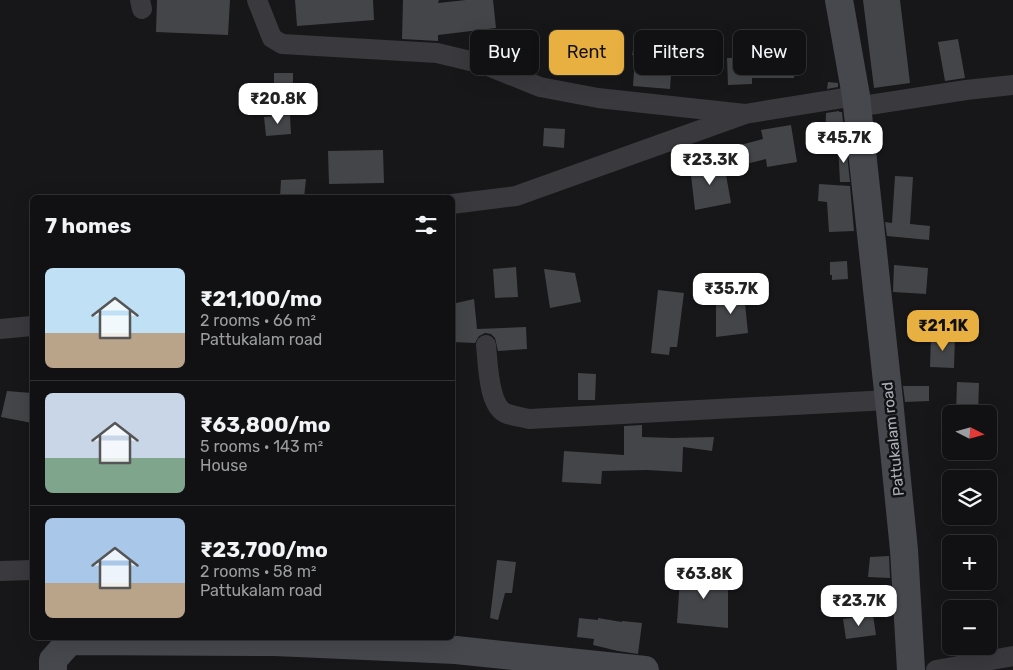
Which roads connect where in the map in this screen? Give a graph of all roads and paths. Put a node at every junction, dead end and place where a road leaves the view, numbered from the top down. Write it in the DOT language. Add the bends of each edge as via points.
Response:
graph roads {
  1 [pos="257,0"];
  2 [pos="839,0"];
  3 [pos="1013,85"];
  4 [pos="856,102"];
  5 [pos="745,114"];
  6 [pos="455,204"];
  7 [pos="30,326"];
  8 [pos="0,329"];
  9 [pos="486,345"];
  10 [pos="890,400"];
  11 [pos="0,570"];
  12 [pos="30,570"];
  13 [pos="69,640"];
  14 [pos="138,640"];
  15 [pos="1013,656"];
  16 [pos="53,670"];
  17 [pos="645,670"];
  18 [pos="911,670"];
  19 [pos="936,670"];
  1 -- 5 [label="street" via="272,38 282,44 438,53 483,64 540,87 598,98"];
  2 -- 4 [label="main road, Pattukalam road"];
  3 -- 4 [label="street"];
  4 -- 5 [label="street"];
  4 -- 10 [label="main road, Pattukalam road"];
  5 -- 6 [label="street" via="516,196"];
  7 -- 8 [label="street"];
  9 -- 10 [label="street" via="493,397 499,408 506,414 529,419"];
  10 -- 18 [label="main road, Pattukalam road"];
  11 -- 12 [label="street"];
  13 -- 16 [label="main road" via="53,660"];
  14 -- 17 [label="main road" via="447,650"];
  15 -- 19 [label="street"];
}
